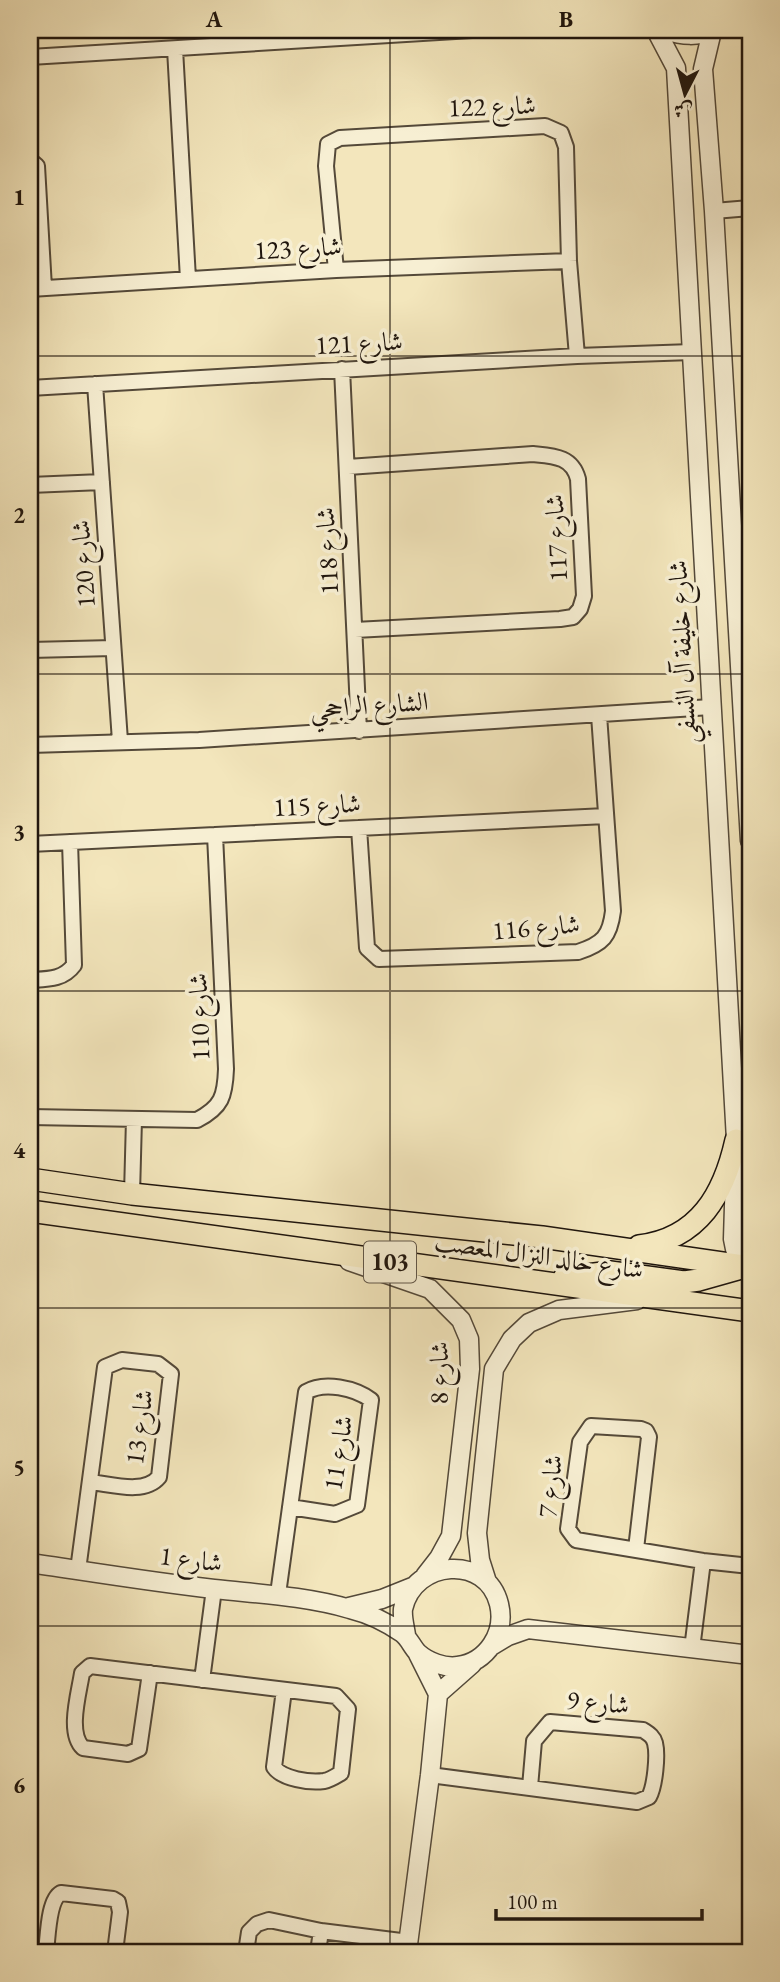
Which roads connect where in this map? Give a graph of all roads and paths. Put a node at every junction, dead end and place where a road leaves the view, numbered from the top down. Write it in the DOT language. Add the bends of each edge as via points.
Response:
graph roads {
  1 [pos="472,30"];
  2 [pos="656,30"];
  3 [pos="665,30"];
  4 [pos="713,30"];
  5 [pos="175,49"];
  6 [pos="30,57"];
  7 [pos="30,160"];
  8 [pos="750,208"];
  9 [pos="715,211"];
  10 [pos="569,261"];
  11 [pos="336,270"];
  12 [pos="188,279"];
  13 [pos="37,289"];
  14 [pos="692,352"];
  15 [pos="577,356"];
  16 [pos="342,369"];
  17 [pos="95,384"];
  18 [pos="30,388"];
  19 [pos="348,467"];
  20 [pos="102,482"];
  21 [pos="30,485"];
  22 [pos="742,534"];
  23 [pos="355,631"];
  24 [pos="113,648"];
  25 [pos="30,650"];
  26 [pos="711,707"];
  27 [pos="599,715"];
  28 [pos="359,731"];
  29 [pos="120,741"];
  30 [pos="30,745"];
  31 [pos="606,816"];
  32 [pos="359,828"];
  33 [pos="215,835"];
  34 [pos="750,841"];
  35 [pos="70,842"];
  36 [pos="30,844"];
  37 [pos="30,980"];
  38 [pos="30,1117"];
  39 [pos="134,1119"];
  40 [pos="736,1140"];
  41 [pos="30,1179"];
  42 [pos="132,1194"];
  43 [pos="30,1211"];
  44 [pos="622,1248"];
  45 [pos="323,1252"];
  46 [pos="749,1266"];
  47 [pos="530,1281"];
  48 [pos="647,1298"];
  49 [pos="750,1311"];
  50 [pos="90,1482"];
  51 [pos="290,1507"];
  52 [pos="636,1549"];
  53 [pos="703,1561"];
  54 [pos="30,1563"];
  55 [pos="750,1566"];
  56 [pos="78,1570"];
  57 [pos="419,1582"];
  58 [pos="486,1582"];
  59 [pos="214,1589"];
  60 [pos="278,1594"];
  61 [pos="499,1602"];
  62 [pos="346,1607"];
  63 [pos="528,1629"];
  64 [pos="406,1636"];
  65 [pos="493,1645"];
  66 [pos="692,1650"];
  67 [pos="417,1653"];
  68 [pos="750,1655"];
  69 [pos="476,1660"];
  70 [pos="150,1673"];
  71 [pos="202,1680"];
  72 [pos="284,1690"];
  73 [pos="438,1694"];
  74 [pos="430,1775"];
  75 [pos="530,1787"];
  76 [pos="321,1931"];
  77 [pos="408,1947"];
  78 [pos="46,1952"];
  79 [pos="115,1952"];
  80 [pos="246,1952"];
  81 [pos="318,1952"];
  1 -- 5 [label="street"];
  2 -- 14 [label="street, شارع خليفة آل النسفي" via="676,68"];
  3 -- 4 [label="street" via="688,35"];
  4 -- 9 [label="street" via="703,69"];
  5 -- 6 [label="street"];
  5 -- 12 [label="street"];
  7 -- 13 [label="street" via="37,166"];
  8 -- 9 [label="street"];
  9 -- 22 [label="street"];
  10 -- 11 [label="street, شارع 123"];
  10 -- 11 [label="street, شارع 122" via="566,147 561,133 545,126 340,138 328,144"];
  10 -- 15 [label="street, شارع 122"];
  11 -- 12 [label="street, شارع 123"];
  12 -- 13 [label="street, شارع 123"];
  14 -- 15 [label="street, شارع 121"];
  14 -- 26 [label="street, شارع خليفة آل النسفي"];
  15 -- 16 [label="street, شارع 121"];
  16 -- 17 [label="street, شارع 121"];
  16 -- 19 [label="street, شارع 118"];
  17 -- 18 [label="street, شارع 121"];
  17 -- 20 [label="street, شارع 120"];
  19 -- 23 [label="street, شارع 118"];
  19 -- 23 [label="street, شارع 117" via="533,454 567,461 578,479 584,596 573,617"];
  20 -- 21 [label="street"];
  20 -- 24 [label="street, شارع 120"];
  22 -- 34 [label="street"];
  23 -- 28 [label="street, شارع 118"];
  24 -- 25 [label="street"];
  24 -- 29 [label="street, شارع 120"];
  26 -- 27 [label="street, الشارع الراجحي"];
  26 -- 40 [label="street, شارع خليفة آل النسفي"];
  27 -- 28 [label="street, الشارع الراجحي"];
  27 -- 31 [label="street, شارع 116"];
  28 -- 29 [label="street, الشارع الراجحي"];
  29 -- 30 [label="street, الشارع الراجحي"];
  31 -- 32 [label="street, شارع 115"];
  31 -- 32 [label="street, شارع 116" via="614,911 611,927 595,947 578,952 379,959 368,948"];
  32 -- 33 [label="street, شارع 115"];
  33 -- 35 [label="street, شارع 115"];
  33 -- 39 [label="street, شارع 110" via="225,1089 212,1113 197,1120"];
  35 -- 36 [label="street, شارع 115"];
  35 -- 37 [label="street" via="74,965 57,978"];
  38 -- 39 [label="street, شارع 110"];
  39 -- 42 [label="street"];
  40 -- 44 [label="main road" via="721,1190 704,1214 680,1233 652,1245"];
  40 -- 46 [label="street, شارع خليفة آل النسفي" via="733,1239"];
  41 -- 42 [label="main road, شارع خالد النزال المعصب / 103"];
  42 -- 44 [label="main road, شارع خالد النزال المعصب / 103"];
  43 -- 45 [label="main road, شارع خالد النزال المعصب / 103"];
  44 -- 46 [label="main road, شارع خالد النزال المعصب / 103"];
  45 -- 47 [label="main road, شارع خالد النزال المعصب / 103"];
  45 -- 57 [label="street, شارع 8" via="430,1289 461,1320 469,1339 470,1369 451,1536"];
  46 -- 47 [label="main road" via="684,1282 610,1272"];
  47 -- 48 [label="main road, شارع خالد النزال المعصب / 103"];
  48 -- 49 [label="main road, شارع خالد النزال المعصب / 103"];
  48 -- 58 [label="street, شارع 8" via="559,1310 529,1323 512,1339 494,1369 477,1533"];
  50 -- 50 [label="street, شارع 13" via="105,1367 122,1360 158,1364 171,1374 159,1478 143,1487"];
  50 -- 56 [label="street, شارع 13"];
  51 -- 51 [label="street, شارع 11" via="306,1392 319,1387 359,1391 371,1400 358,1505 335,1514"];
  51 -- 60 [label="street, شارع 11"];
  52 -- 52 [label="street, شارع 7" via="576,1540 568,1529 580,1442 591,1426 641,1429 649,1437"];
  52 -- 53 [label="street, شارع 7"];
  53 -- 55 [label="street, شارع 7"];
  53 -- 66 [label="street"];
  54 -- 56 [label="street, شارع 1"];
  56 -- 59 [label="street, شارع 1"];
  57 -- 58 [label="street" via="446,1568 468,1570"];
  57 -- 62 [label="street, شارع 1" via="382,1599"];
  57 -- 64 [label="street" via="403,1611"];
  58 -- 61 [label="street"];
  59 -- 60 [label="street, شارع 1"];
  59 -- 71 [label="street"];
  60 -- 62 [label="street, شارع 1"];
  61 -- 63 [label="street"];
  61 -- 65 [label="street" via="501,1625"];
  62 -- 64 [label="street, شارع 1" via="379,1617"];
  63 -- 65 [label="street"];
  63 -- 66 [label="street"];
  64 -- 67 [label="street"];
  65 -- 69 [label="street"];
  66 -- 68 [label="street"];
  67 -- 69 [label="street" via="435,1664 456,1666"];
  67 -- 73 [label="street"];
  69 -- 73 [label="street"];
  70 -- 70 [label="street" via="139,1749 128,1754 83,1748 74,1733 82,1673 90,1666"];
  70 -- 71 [label="street"];
  71 -- 72 [label="street"];
  72 -- 72 [label="street" via="336,1696 348,1709 341,1773 325,1781 278,1773 274,1767"];
  73 -- 74 [label="street"];
  74 -- 75 [label="street, شارع 9"];
  74 -- 77 [label="street"];
  75 -- 75 [label="street, شارع 9" via="637,1802 649,1797 653,1788 656,1745 643,1730 550,1722 534,1741"];
  76 -- 77 [label="street"];
  76 -- 80 [label="street" via="269,1920 249,1932"];
  76 -- 81 [label="street"];
  78 -- 79 [label="street" via="52,1903 61,1893 118,1902"];
}
